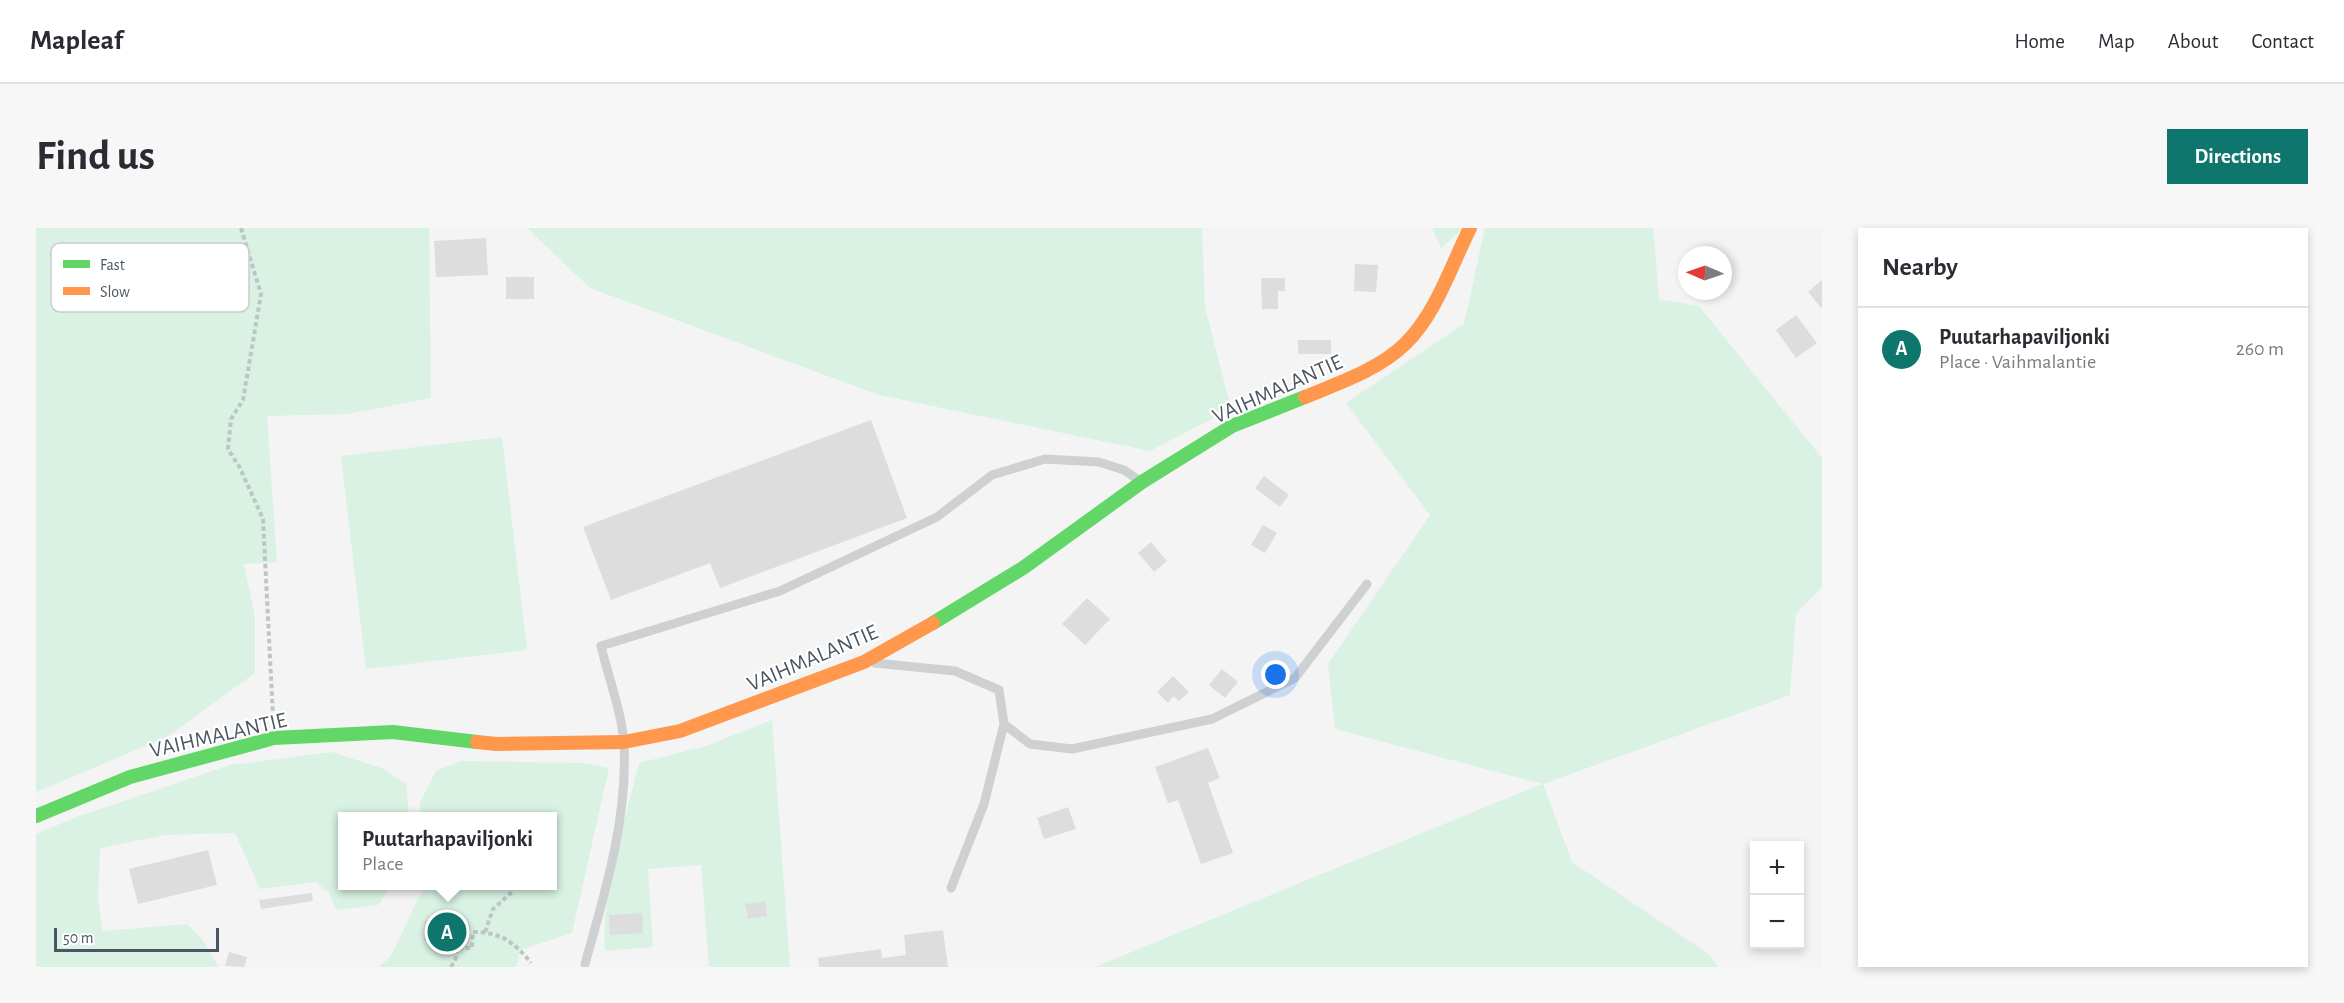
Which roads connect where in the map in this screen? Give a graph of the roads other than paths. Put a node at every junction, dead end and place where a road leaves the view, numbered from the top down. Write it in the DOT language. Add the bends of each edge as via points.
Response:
graph roads {
  1 [pos="1470,228"];
  2 [pos="1142,482"];
  3 [pos="1366,584"];
  4 [pos="864,662"];
  5 [pos="1004,724"];
  6 [pos="624,742"];
  7 [pos="36,816"];
  8 [pos="951,888"];
  9 [pos="585,964"];
  1 -- 2 [label="street, VAIHMALANTIE" via="1428,314 1405,344 1360,375 1232,426"];
  2 -- 4 [label="street, VAIHMALANTIE" via="1023,568"];
  2 -- 6 [label="lane" via="1124,470 1099,462 1046,459 992,475 926,522 780,591 601,646"];
  3 -- 5 [label="lane" via="1295,678 1212,719 1072,749 1030,744"];
  4 -- 5 [label="lane" via="955,671 999,690"];
  4 -- 6 [label="street, VAIHMALANTIE" via="680,731"];
  5 -- 8 [label="lane" via="984,804"];
  6 -- 7 [label="street, VAIHMALANTIE" via="497,744 393,732 274,738 130,777"];
  6 -- 9 [label="lane" via="622,800"];
}
